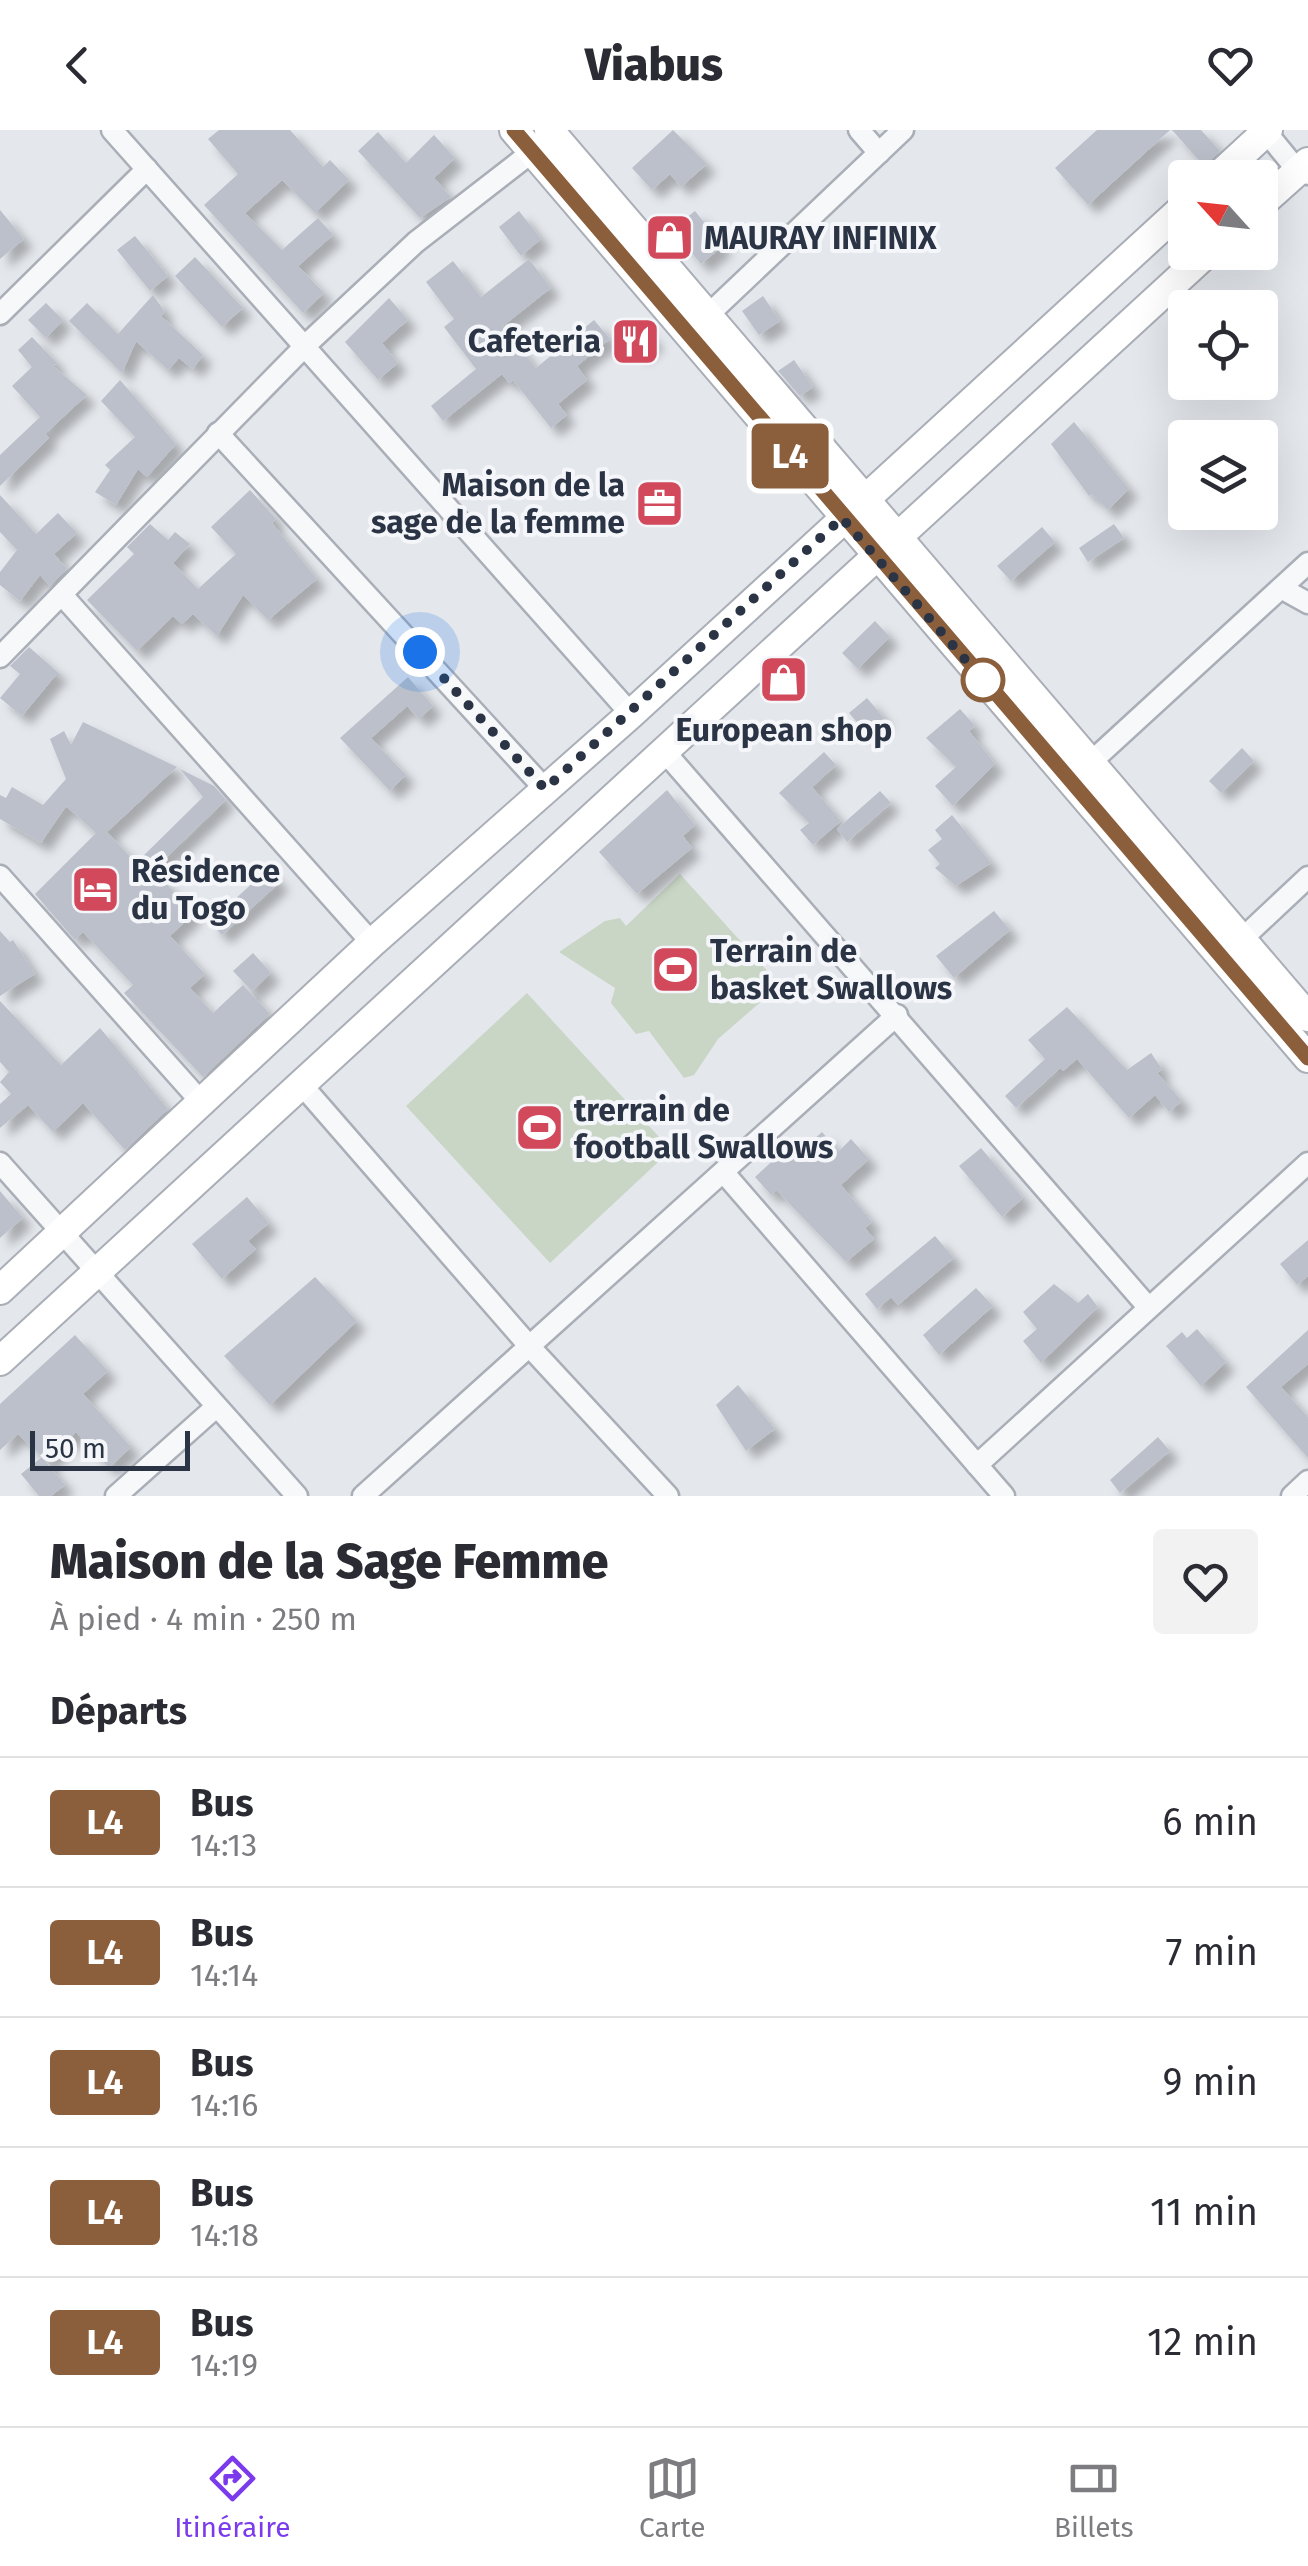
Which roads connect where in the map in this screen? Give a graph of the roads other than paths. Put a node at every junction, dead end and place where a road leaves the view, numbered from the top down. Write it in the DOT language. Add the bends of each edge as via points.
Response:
graph roads {
  1 [pos="112,130"];
  2 [pos="514,130"];
  3 [pos="858,130"];
  4 [pos="903,130"];
  5 [pos="1267,131"];
  6 [pos="541,141"];
  7 [pos="879,153"];
  8 [pos="1236,160"];
  9 [pos="147,169"];
  10 [pos="1305,169"];
  11 [pos="1278,191"];
  12 [pos="1168,221"];
  13 [pos="1189,270"];
  14 [pos="0,314"];
  15 [pos="708,315"];
  16 [pos="307,344"];
  17 [pos="218,433"];
  18 [pos="863,498"];
  19 [pos="842,518"];
  20 [pos="899,539"];
  21 [pos="878,559"];
  22 [pos="1308,563"];
  23 [pos="1281,588"];
  24 [pos="64,596"];
  25 [pos="1308,603"];
  26 [pos="0,657"];
  27 [pos="631,714"];
  28 [pos="664,751"];
  29 [pos="1091,762"];
  30 [pos="545,789"];
  31 [pos="0,876"];
  32 [pos="1308,877"];
  33 [pos="1242,939"];
  34 [pos="372,943"];
  35 [pos="897,1016"];
  36 [pos="1308,1016"];
  37 [pos="1308,1058"];
  38 [pos="301,1084"];
  39 [pos="203,1104"];
  40 [pos="1308,1162"];
  41 [pos="0,1163"];
  42 [pos="725,1174"];
  43 [pos="64,1232"];
  44 [pos="98,1273"];
  45 [pos="0,1290"];
  46 [pos="1148,1306"];
  47 [pos="530,1347"];
  48 [pos="0,1361"];
  49 [pos="216,1407"];
  50 [pos="977,1465"];
  51 [pos="1308,1482"];
  52 [pos="116,1496"];
  53 [pos="298,1496"];
  54 [pos="363,1496"];
  55 [pos="668,1496"];
  56 [pos="1004,1496"];
  57 [pos="1292,1496"];
  1 -- 9 [label="street"];
  2 -- 6 [label="main road"];
  3 -- 7 [label="street"];
  4 -- 7 [label="street"];
  5 -- 8 [label="main road"];
  5 -- 10 [label="street"];
  6 -- 15 [label="main road"];
  6 -- 16 [label="street" via="416,242"];
  6 -- 19 [label="main road"];
  7 -- 15 [label="street"];
  9 -- 14 [label="street"];
  9 -- 16 [label="street"];
  10 -- 11 [label="main road"];
  12 -- 18 [label="main road"];
  13 -- 20 [label="main road"];
  15 -- 18 [label="main road"];
  16 -- 17 [label="street"];
  16 -- 27 [label="street"];
  17 -- 24 [label="street"];
  17 -- 30 [label="street"];
  18 -- 19 [label="main road"];
  18 -- 20 [label="main road"];
  19 -- 21 [label="main road"];
  19 -- 27 [label="main road"];
  20 -- 21 [label="main road"];
  20 -- 29 [label="main road"];
  21 -- 28 [label="main road"];
  21 -- 37 [label="main road"];
  22 -- 23 [label="street"];
  23 -- 25 [label="street"];
  23 -- 29 [label="street"];
  24 -- 26 [label="street"];
  24 -- 34 [label="street"];
  27 -- 30 [label="main road"];
  28 -- 35 [label="street"];
  28 -- 38 [label="main road"];
  29 -- 33 [label="main road"];
  30 -- 34 [label="main road"];
  31 -- 39 [label="street"];
  32 -- 33 [label="street"];
  33 -- 36 [label="main road"];
  34 -- 39 [label="main road"];
  35 -- 42 [label="street"];
  35 -- 46 [label="street"];
  38 -- 44 [label="main road"];
  38 -- 47 [label="street"];
  39 -- 43 [label="main road"];
  40 -- 46 [label="street"];
  41 -- 43 [label="street"];
  42 -- 47 [label="street"];
  42 -- 50 [label="street"];
  43 -- 44 [label="street"];
  43 -- 45 [label="main road"];
  44 -- 48 [label="main road"];
  44 -- 49 [label="street"];
  46 -- 50 [label="street"];
  47 -- 54 [label="street"];
  47 -- 55 [label="street"];
  49 -- 52 [label="street"];
  49 -- 53 [label="street"];
  50 -- 56 [label="street"];
  51 -- 57 [label="street"];
}
